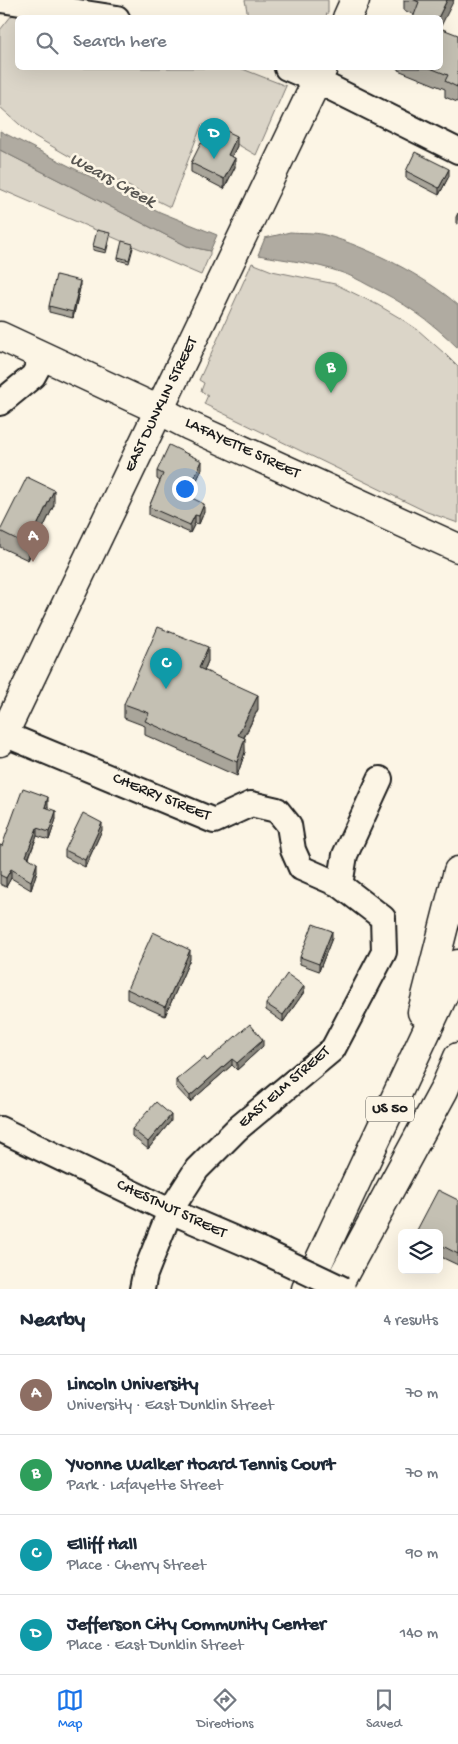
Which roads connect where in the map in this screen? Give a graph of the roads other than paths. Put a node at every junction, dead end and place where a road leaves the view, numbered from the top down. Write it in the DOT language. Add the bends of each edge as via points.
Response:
graph roads {
  1 [pos="1,0"];
  2 [pos="355,0"];
  3 [pos="98,15"];
  4 [pos="348,15"];
  5 [pos="298,70"];
  6 [pos="320,74"];
  7 [pos="458,150"];
  8 [pos="0,336"];
  9 [pos="44,356"];
  10 [pos="0,403"];
  11 [pos="159,410"];
  12 [pos="458,548"];
  13 [pos="2,738"];
  14 [pos="380,779"];
  15 [pos="458,871"];
  16 [pos="340,885"];
  17 [pos="458,964"];
  18 [pos="458,1057"];
  19 [pos="406,1076"];
  20 [pos="451,1080"];
  21 [pos="0,1129"];
  22 [pos="170,1211"];
  23 [pos="142,1289"];
  24 [pos="306,1289"];
  25 [pos="336,1289"];
  26 [pos="343,1289"];
  1 -- 3 [label="street"];
  2 -- 4 [label="main road"];
  5 -- 6 [label="street"];
  6 -- 7 [label="street"];
  6 -- 11 [label="main road, EAST DUNKLIN STREET"];
  8 -- 9 [label="main road, LAFAYETTE STREET"];
  9 -- 10 [label="street" via="33,376"];
  9 -- 11 [label="main road, LAFAYETTE STREET"];
  11 -- 12 [label="main road, LAFAYETTE STREET"];
  11 -- 13 [label="main road, EAST DUNKLIN STREET"];
  13 -- 16 [label="street, CHERRY STREET" via="214,822 251,804 277,810 289,826 301,868"];
  14 -- 16 [label="street" via="345,855"];
  15 -- 19 [label="main road"];
  16 -- 22 [label="street, EAST ELM STREET" via="383,918 384,952 333,1049 197,1168"];
  17 -- 19 [label="main road, US 50"];
  18 -- 20 [label="main road, US 50"];
  19 -- 24 [label="main road, US 50"];
  20 -- 25 [label="main road, US 50"];
  21 -- 22 [label="street, CHESTNUT STREET"];
  22 -- 23 [label="street, EAST ELM STREET"];
  22 -- 26 [label="street, CHESTNUT STREET, bridge"];
}
